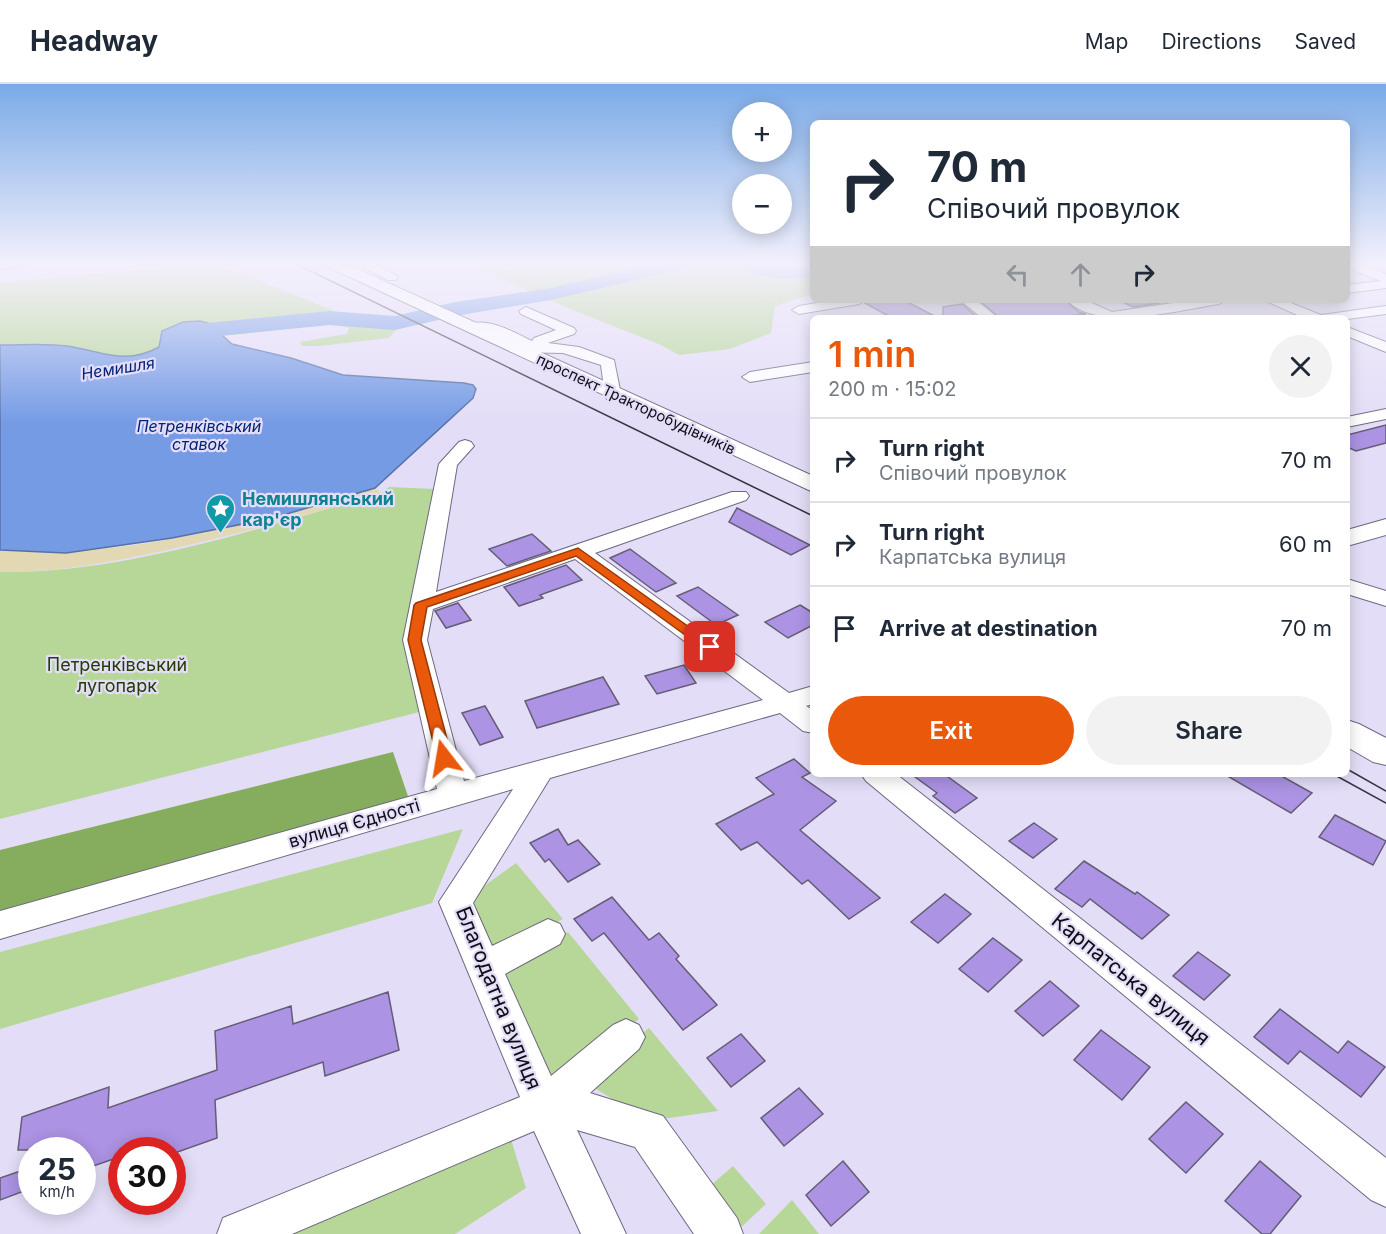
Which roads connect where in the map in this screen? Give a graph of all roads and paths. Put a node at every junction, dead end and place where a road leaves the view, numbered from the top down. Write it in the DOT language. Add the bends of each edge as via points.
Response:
graph roads {
  1 [pos="442,316"];
  2 [pos="535,316"];
  3 [pos="1350,332"];
  4 [pos="1386,346"];
  5 [pos="525,347"];
  6 [pos="810,368"];
  7 [pos="750,378"];
  8 [pos="1386,414"];
  9 [pos="1350,421"];
  10 [pos="465,446"];
  11 [pos="810,484"];
  12 [pos="739,496"];
  13 [pos="1386,527"];
  14 [pos="1350,537"];
  15 [pos="578,551"];
  16 [pos="1350,587"];
  17 [pos="1386,599"];
  18 [pos="421,605"];
  19 [pos="799,699"];
  20 [pos="810,719"];
  21 [pos="1350,734"];
  22 [pos="1386,753"];
  23 [pos="540,771"];
  24 [pos="880,777"];
  25 [pos="453,795"];
  26 [pos="0,925"];
  27 [pos="548,934"];
  28 [pos="484,967"];
  29 [pos="626,1037"];
  30 [pos="544,1107"];
  31 [pos="1386,1185"];
  32 [pos="239,1234"];
  33 [pos="604,1234"];
  34 [pos="721,1234"];
  1 -- 5 [label="main road, проспект Тракторобудівників"];
  2 -- 5 [label="street" via="569,331"];
  3 -- 4 [label="street"];
  5 -- 11 [label="main road, проспект Тракторобудівників" via="613,395"];
  6 -- 7 [label="street"];
  8 -- 9 [label="street"];
  10 -- 18 [label="street" via="448,464"];
  12 -- 15 [label="street"];
  13 -- 14 [label="main road"];
  15 -- 18 [label="street"];
  15 -- 19 [label="street"];
  16 -- 17 [label="street"];
  18 -- 25 [label="street" via="415,640"];
  19 -- 20 [label="street"];
  19 -- 23 [label="street, вулиця Єдності"];
  21 -- 22 [label="main road"];
  23 -- 25 [label="street, вулиця Єдності"];
  23 -- 28 [label="street, Благодатна вулиця" via="456,902"];
  24 -- 31 [label="street, Карпатська вулиця"];
  25 -- 26 [label="street, вулиця Єдності"];
  27 -- 28 [label="street"];
  28 -- 30 [label="street, Благодатна вулиця"];
  29 -- 30 [label="street"];
  30 -- 32 [label="street"];
  30 -- 33 [label="street, Благодатна вулиця"];
  30 -- 34 [label="street" via="584,1111 648,1131"];
}
